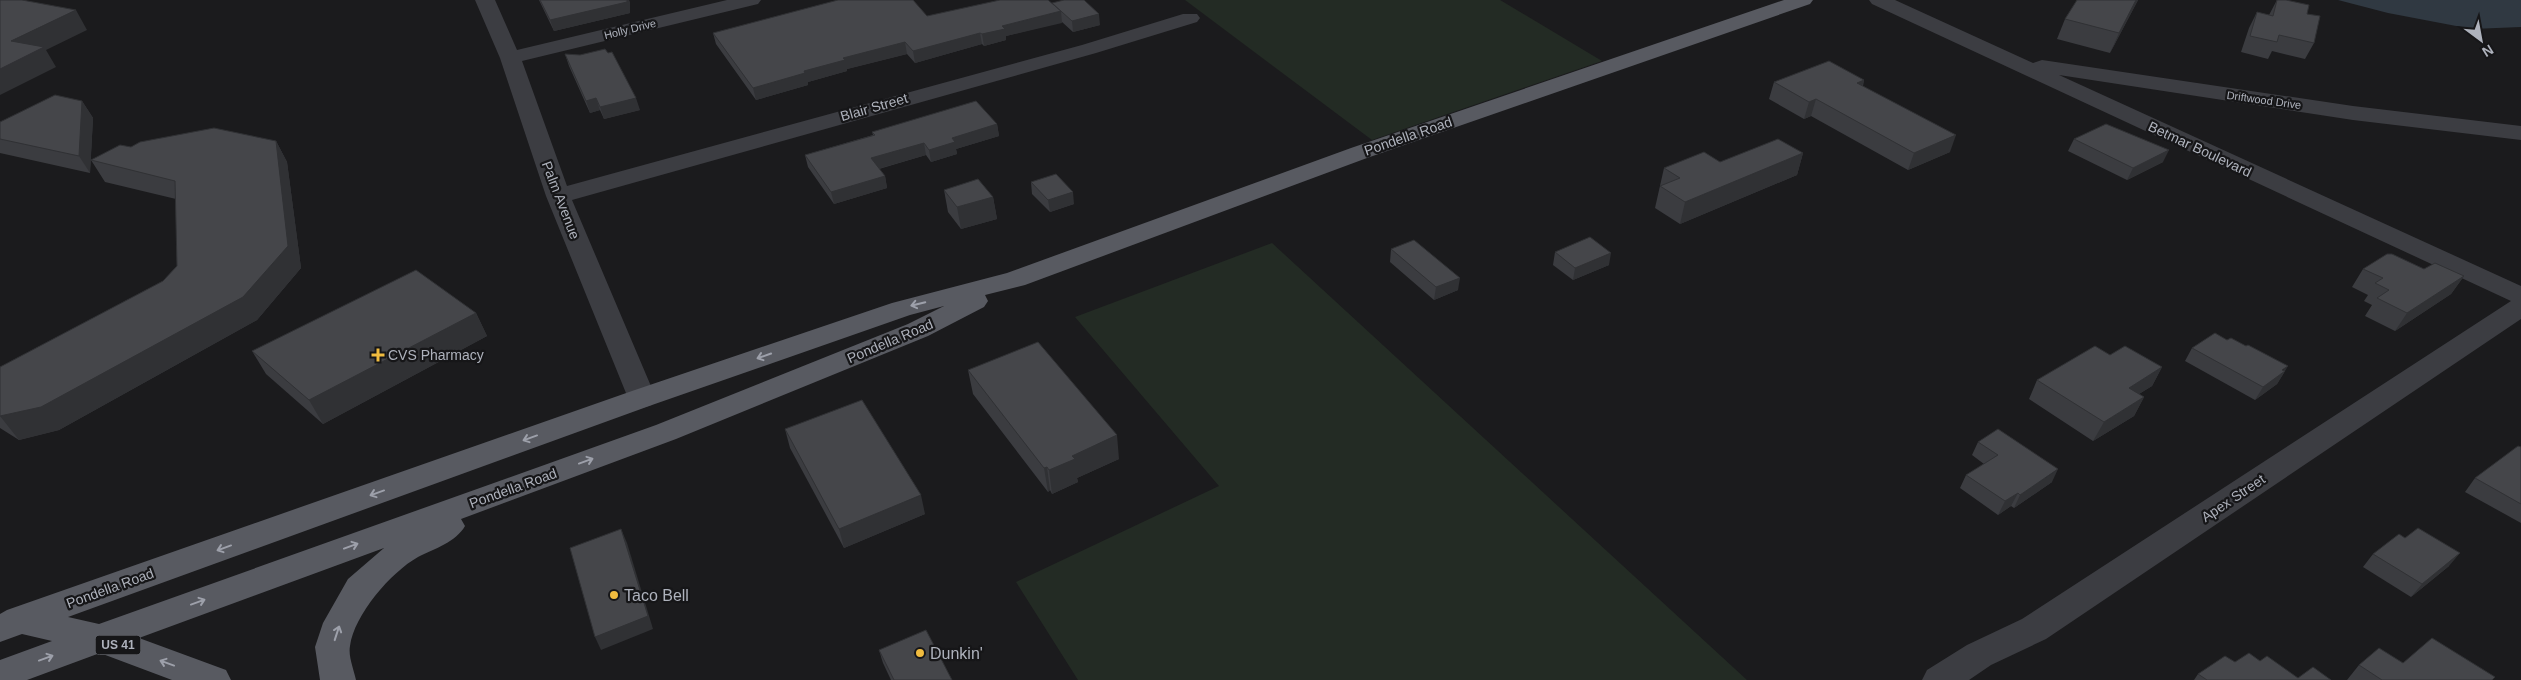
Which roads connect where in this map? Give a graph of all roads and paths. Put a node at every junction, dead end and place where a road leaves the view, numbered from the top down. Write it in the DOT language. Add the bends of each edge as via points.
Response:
graph roads {
  1 [pos="485,0"];
  2 [pos="751,0"];
  3 [pos="1802,0"];
  4 [pos="1879,0"];
  5 [pos="1190,18"];
  6 [pos="510,58"];
  7 [pos="2008,61"];
  8 [pos="2521,133"];
  9 [pos="558,196"];
  10 [pos="1016,279"];
  11 [pos="2521,296"];
  12 [pos="2521,307"];
  13 [pos="642,398"];
  14 [pos="532,481"];
  15 [pos="7,620"];
  16 [pos="98,638"];
  17 [pos="0,674"];
  18 [pos="213,680"];
  19 [pos="338,680"];
  20 [pos="1940,680"];
  1 -- 6 [label="street, Palm Avenue"];
  2 -- 6 [label="street, Holly Drive"];
  3 -- 10 [label="main road, Pondella Road" via="1366,151"];
  4 -- 7 [label="street, Betmar Boulevard"];
  5 -- 9 [label="street, Blair Street"];
  6 -- 9 [label="street, Palm Avenue"];
  7 -- 8 [label="street, Driftwood Drive" via="2353,113"];
  7 -- 11 [label="street, Betmar Boulevard"];
  9 -- 13 [label="street, Palm Avenue"];
  10 -- 13 [label="main road, Pondella Road, one-way" via="901,309"];
  14 -- 10 [label="main road, Pondella Road, one-way" via="666,432 918,330"];
  12 -- 20 [label="street, Apex Street" via="2034,630 1979,655"];
  13 -- 15 [label="main road, Pondella Road, one-way"];
  16 -- 14 [label="main road, Pondella Road, one-way"];
  19 -- 14 [label="main road, one-way" via="332,647 340,624 360,588 402,551"];
  15 -- 16 [label="main road, US 41"];
  17 -- 16 [label="main road, Pondella Road, one-way"];
  18 -- 16 [label="main road, US 41, one-way"];
}
